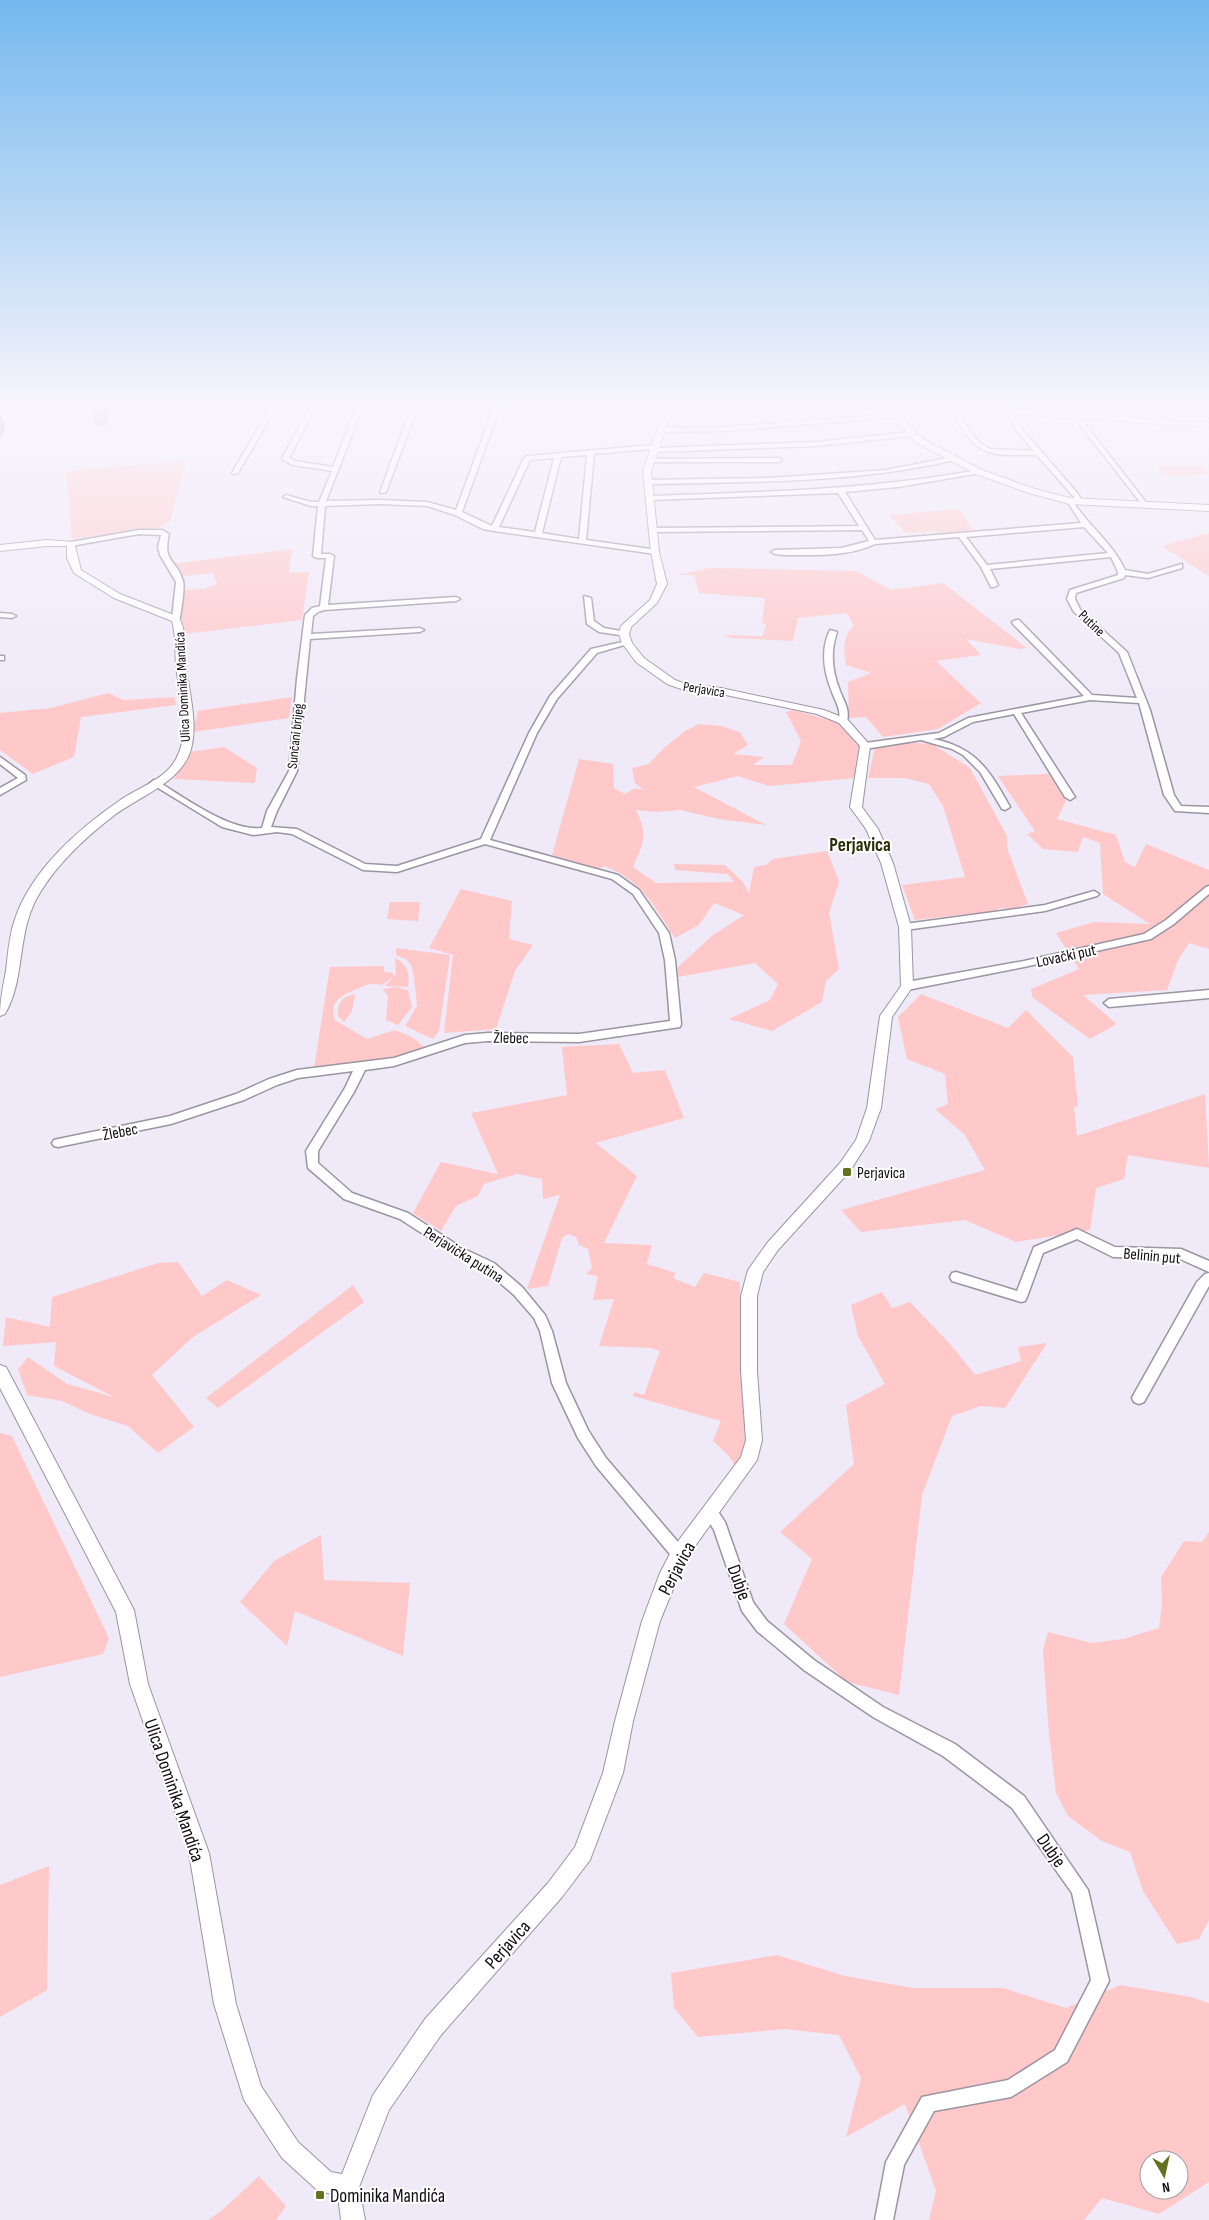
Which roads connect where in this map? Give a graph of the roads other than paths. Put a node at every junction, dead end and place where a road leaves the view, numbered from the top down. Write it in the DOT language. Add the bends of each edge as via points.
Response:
graph roads {
  1 [pos="322,508"];
  2 [pos="435,508"];
  3 [pos="460,508"];
  4 [pos="504,508"];
  5 [pos="545,508"];
  6 [pos="585,508"];
  7 [pos="651,508"];
  8 [pos="851,508"];
  9 [pos="1073,508"];
  10 [pos="1196,508"];
  11 [pos="1209,508"];
  12 [pos="458,513"];
  13 [pos="1088,525"];
  14 [pos="494,528"];
  15 [pos="863,528"];
  16 [pos="653,530"];
  17 [pos="538,536"];
  18 [pos="962,536"];
  19 [pos="582,542"];
  20 [pos="873,542"];
  21 [pos="71,544"];
  22 [pos="0,548"];
  23 [pos="655,552"];
  24 [pos="775,552"];
  25 [pos="1114,555"];
  26 [pos="1179,566"];
  27 [pos="985,567"];
  28 [pos="1122,572"];
  29 [pos="994,585"];
  30 [pos="587,598"];
  31 [pos="456,599"];
  32 [pos="324,608"];
  33 [pos="0,615"];
  34 [pos="12,616"];
  35 [pos="176,619"];
  36 [pos="1016,622"];
  37 [pos="420,630"];
  38 [pos="833,632"];
  39 [pos="308,637"];
  40 [pos="626,639"];
  41 [pos="1090,697"];
  42 [pos="1141,701"];
  43 [pos="1016,710"];
  44 [pos="843,722"];
  45 [pos="913,739"];
  46 [pos="865,746"];
  47 [pos="0,760"];
  48 [pos="154,783"];
  49 [pos="0,792"];
  50 [pos="1070,797"];
  51 [pos="1005,807"];
  52 [pos="1209,810"];
  53 [pos="266,829"];
  54 [pos="485,841"];
  55 [pos="1209,888"];
  56 [pos="1094,894"];
  57 [pos="905,927"];
  58 [pos="907,986"];
  59 [pos="1209,994"];
  60 [pos="1109,1003"];
  61 [pos="0,1011"];
  62 [pos="360,1068"];
  63 [pos="58,1143"];
  64 [pos="1209,1268"];
  65 [pos="956,1277"];
  66 [pos="1209,1278"];
  67 [pos="0,1372"];
  68 [pos="1139,1398"];
  69 [pos="710,1512"];
  70 [pos="679,1554"];
  71 [pos="348,2187"];
  72 [pos="354,2220"];
  73 [pos="884,2220"];
  1 -- 32 [label="street" via="317,556 330,556"];
  2 -- 12 [label="street"];
  3 -- 12 [label="street"];
  4 -- 14 [label="street"];
  5 -- 17 [label="street"];
  6 -- 19 [label="street"];
  7 -- 16 [label="street"];
  8 -- 15 [label="street"];
  9 -- 13 [label="street"];
  10 -- 11 [label="street"];
  12 -- 14 [label="street"];
  13 -- 18 [label="street"];
  13 -- 25 [label="street"];
  14 -- 17 [label="street"];
  15 -- 16 [label="street"];
  15 -- 20 [label="street"];
  16 -- 23 [label="street"];
  17 -- 19 [label="street"];
  18 -- 20 [label="street"];
  18 -- 27 [label="street"];
  19 -- 23 [label="street"];
  20 -- 24 [label="street" via="859,548"];
  21 -- 22 [label="street"];
  21 -- 35 [label="street, Ulica Dominika Mandića" via="76,571 117,596"];
  21 -- 35 [label="street" via="139,532 165,534 164,555 180,582"];
  23 -- 40 [label="street" via="661,587 654,601 629,621"];
  25 -- 27 [label="street"];
  25 -- 28 [label="street"];
  26 -- 28 [label="street" via="1148,576"];
  27 -- 29 [label="street"];
  28 -- 42 [label="street, Putine" via="1121,576 1073,592 1071,600 1083,616 1123,652"];
  30 -- 40 [label="street" via="590,622"];
  31 -- 32 [label="street"];
  32 -- 39 [label="street, Sunčani brijeg" via="310,614"];
  33 -- 34 [label="street"];
  35 -- 48 [label="street, Ulica Dominika Mandića" via="184,687 186,750 179,764"];
  36 -- 41 [label="street"];
  37 -- 39 [label="street"];
  38 -- 44 [label="street" via="828,662 833,687 846,711"];
  39 -- 53 [label="street, Sunčani brijeg" via="293,772"];
  40 -- 44 [label="street, Perjavica" via="640,660 671,682 684,687 721,691 811,710"];
  40 -- 54 [label="street" via="594,651 553,698 533,733"];
  41 -- 42 [label="street"];
  41 -- 43 [label="street"];
  42 -- 52 [label="street, Putine" via="1164,778 1178,809"];
  43 -- 45 [label="street" via="971,720 941,735"];
  43 -- 50 [label="street"];
  44 -- 46 [label="street, Perjavica"];
  45 -- 46 [label="street"];
  45 -- 51 [label="street" via="934,741 958,749 975,760 984,768"];
  46 -- 57 [label="street" via="856,807 872,829 887,863"];
  47 -- 49 [label="street" via="22,777"];
  48 -- 53 [label="street" via="225,825 253,832"];
  48 -- 61 [label="street, Ulica Dominika Mandića" via="120,804 51,869 27,906 15,938 6,1000"];
  53 -- 54 [label="street" via="294,831 356,865 384,870 405,867"];
  54 -- 62 [label="street, Žlebec" via="615,877 629,885 667,941 676,1024 579,1038 474,1038 394,1062"];
  55 -- 58 [label="street, Lovački put" via="1147,937"];
  56 -- 57 [label="street" via="1045,908"];
  57 -- 58 [label="street"];
  58 -- 69 [label="street, Perjavica" via="886,1016 874,1108 862,1141 845,1167 773,1246 756,1270 749,1306 754,1440 750,1460"];
  59 -- 60 [label="street"];
  62 -- 63 [label="street, Žlebec" via="297,1074 171,1120"];
  62 -- 70 [label="street, Perjavička putina" via="312,1151 312,1165 348,1196 404,1216 458,1251 490,1267 518,1291 538,1315 546,1331 559,1383 583,1434 601,1462"];
  64 -- 65 [label="street, Belinin put" via="1181,1254 1113,1252 1077,1234 1038,1250 1021,1297"];
  66 -- 68 [label="street" via="1201,1286"];
  67 -- 71 [label="street, Ulica Dominika Mandića" via="125,1610 139,1684 199,1853 226,2004 252,2092 290,2150 325,2182"];
  69 -- 70 [label="street, Perjavica"];
  69 -- 73 [label="street, Dubje" via="720,1527 747,1606 762,1626 808,1665 878,1712 949,1750 1018,1802 1080,1890 1100,1981 1061,2056 1011,2088 928,2103 895,2162"];
  70 -- 71 [label="street, Perjavica" via="651,1622 613,1774 583,1853 555,1890 433,2027 381,2103"];
  71 -- 72 [label="street"];
}
